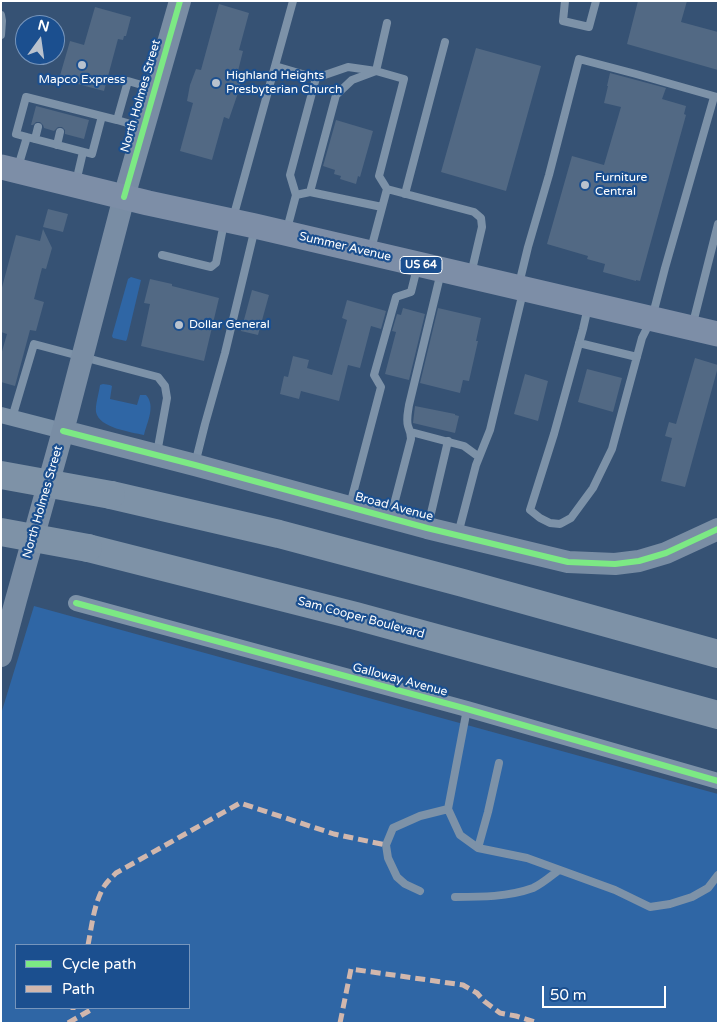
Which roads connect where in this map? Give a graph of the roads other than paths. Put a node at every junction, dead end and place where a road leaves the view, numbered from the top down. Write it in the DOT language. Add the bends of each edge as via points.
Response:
graph roads {
  1 [pos="180,1"];
  2 [pos="293,1"];
  3 [pos="565,1"];
  4 [pos="596,1"];
  5 [pos="1,15"];
  6 [pos="387,23"];
  7 [pos="1,35"];
  8 [pos="445,42"];
  9 [pos="275,66"];
  10 [pos="376,71"];
  11 [pos="316,78"];
  12 [pos="154,89"];
  13 [pos="716,97"];
  14 [pos="102,116"];
  15 [pos="117,120"];
  16 [pos="38,127"];
  17 [pos="144,127"];
  18 [pos="60,132"];
  19 [pos="31,138"];
  20 [pos="57,145"];
  21 [pos="84,152"];
  22 [pos="9,169"];
  23 [pos="75,185"];
  24 [pos="387,189"];
  25 [pos="310,192"];
  26 [pos="405,194"];
  27 [pos="296,195"];
  28 [pos="124,197"];
  29 [pos="382,207"];
  30 [pos="237,222"];
  31 [pos="718,224"];
  32 [pos="285,233"];
  33 [pos="370,253"];
  34 [pos="162,255"];
  35 [pos="430,267"];
  36 [pos="470,276"];
  37 [pos="521,289"];
  38 [pos="589,303"];
  39 [pos="652,318"];
  40 [pos="692,328"];
  41 [pos="718,334"];
  42 [pos="579,343"];
  43 [pos="82,356"];
  44 [pos="637,357"];
  45 [pos="7,417"];
  46 [pos="63,431"];
  47 [pos="411,432"];
  48 [pos="448,441"];
  49 [pos="157,455"];
  50 [pos="479,457"];
  51 [pos="195,465"];
  52 [pos="1,475"];
  53 [pos="349,507"];
  54 [pos="391,518"];
  55 [pos="427,528"];
  56 [pos="718,529"];
  57 [pos="1,532"];
  58 [pos="457,536"];
  59 [pos="463,583"];
  60 [pos="9,599"];
  61 [pos="76,604"];
  62 [pos="718,634"];
  63 [pos="718,654"];
  64 [pos="1,656"];
  65 [pos="467,710"];
  66 [pos="718,715"];
  67 [pos="499,763"];
  68 [pos="718,780"];
  69 [pos="448,808"];
  70 [pos="478,848"];
  71 [pos="559,870"];
  72 [pos="718,875"];
  73 [pos="420,891"];
  74 [pos="455,897"];
  1 -- 12 [label="street, North Holmes Street"];
  2 -- 9 [label="lane"];
  3 -- 4 [label="lane" via="563,21 589,27"];
  5 -- 7 [label="lane"];
  6 -- 10 [label="lane"];
  8 -- 26 [label="lane"];
  9 -- 11 [label="lane"];
  9 -- 30 [label="lane"];
  10 -- 11 [label="lane" via="348,67"];
  10 -- 24 [label="lane" via="404,79 379,176"];
  10 -- 25 [label="lane" via="352,80 336,95"];
  11 -- 27 [label="lane" via="290,175"];
  12 -- 15 [label="lane" via="128,82"];
  12 -- 17 [label="street, North Holmes Street"];
  13 -- 37 [label="lane" via="579,59 528,247"];
  13 -- 39 [label="lane"];
  14 -- 15 [label="lane"];
  14 -- 19 [label="lane" via="67,111 26,97 16,134"];
  14 -- 21 [label="lane" via="92,154"];
  15 -- 17 [label="lane"];
  16 -- 19 [label="lane"];
  17 -- 28 [label="street, North Holmes Street"];
  18 -- 20 [label="lane"];
  19 -- 20 [label="lane"];
  19 -- 22 [label="lane"];
  20 -- 21 [label="lane"];
  21 -- 23 [label="lane"];
  22 -- 23 [label="main road, Summer Avenue / US 64"];
  23 -- 28 [label="main road, Summer Avenue / US 64"];
  24 -- 26 [label="lane"];
  24 -- 29 [label="lane"];
  25 -- 27 [label="lane"];
  25 -- 29 [label="lane"];
  26 -- 36 [label="lane" via="474,212 481,218 482,227"];
  27 -- 32 [label="lane"];
  28 -- 30 [label="main road, Summer Avenue / US 64"];
  28 -- 43 [label="street, North Holmes Street"];
  29 -- 33 [label="lane"];
  30 -- 32 [label="main road, Summer Avenue / US 64"];
  30 -- 34 [label="lane" via="211,267"];
  30 -- 51 [label="lane" via="225,353"];
  31 -- 40 [label="lane"];
  32 -- 33 [label="main road, Summer Avenue / US 64"];
  33 -- 35 [label="main road, Summer Avenue / US 64"];
  35 -- 36 [label="main road, Summer Avenue / US 64"];
  35 -- 47 [label="lane" via="407,417"];
  35 -- 53 [label="lane" via="411,292 396,297 374,375 381,387"];
  36 -- 37 [label="main road, Summer Avenue / US 64"];
  37 -- 38 [label="main road, Summer Avenue / US 64"];
  37 -- 50 [label="lane" via="490,430"];
  38 -- 39 [label="main road, Summer Avenue / US 64"];
  38 -- 42 [label="lane"];
  39 -- 40 [label="main road, Summer Avenue / US 64"];
  39 -- 44 [label="lane"];
  40 -- 41 [label="main road, Summer Avenue / US 64"];
  42 -- 44 [label="lane"];
  42 -- 44 [label="lane" via="530,510 550,523 560,524 571,518 593,488 612,449"];
  43 -- 45 [label="lane" via="34,344"];
  43 -- 46 [label="street, North Holmes Street"];
  43 -- 49 [label="lane" via="158,377 165,386 167,398"];
  45 -- 46 [label="street, Broad Avenue"];
  46 -- 49 [label="street, Broad Avenue"];
  46 -- 60 [label="street, North Holmes Street"];
  47 -- 48 [label="lane"];
  47 -- 54 [label="lane"];
  48 -- 50 [label="lane" via="464,446"];
  48 -- 55 [label="lane"];
  49 -- 51 [label="street, Broad Avenue"];
  50 -- 58 [label="lane"];
  51 -- 53 [label="street, Broad Avenue"];
  52 -- 59 [label="highway, bridge" via="111,495 278,534"];
  53 -- 54 [label="street, Broad Avenue"];
  54 -- 55 [label="street, Broad Avenue"];
  55 -- 58 [label="street, Broad Avenue"];
  56 -- 58 [label="street, Broad Avenue" via="666,553 615,564 568,562"];
  57 -- 66 [label="highway, Sam Cooper Boulevard, bridge" via="88,548 356,616"];
  59 -- 62 [label="highway"];
  59 -- 63 [label="highway"];
  60 -- 64 [label="street, North Holmes Street"];
  61 -- 65 [label="street, Galloway Avenue"];
  65 -- 68 [label="street, Galloway Avenue"];
  65 -- 69 [label="lane"];
  67 -- 70 [label="lane"];
  69 -- 70 [label="lane" via="460,835"];
  69 -- 73 [label="lane" via="393,828 386,845 397,876"];
  70 -- 71 [label="lane" via="527,858"];
  71 -- 72 [label="lane" via="615,890 650,907 692,897 708,888"];
  71 -- 74 [label="lane" via="534,887 510,894"];
}
